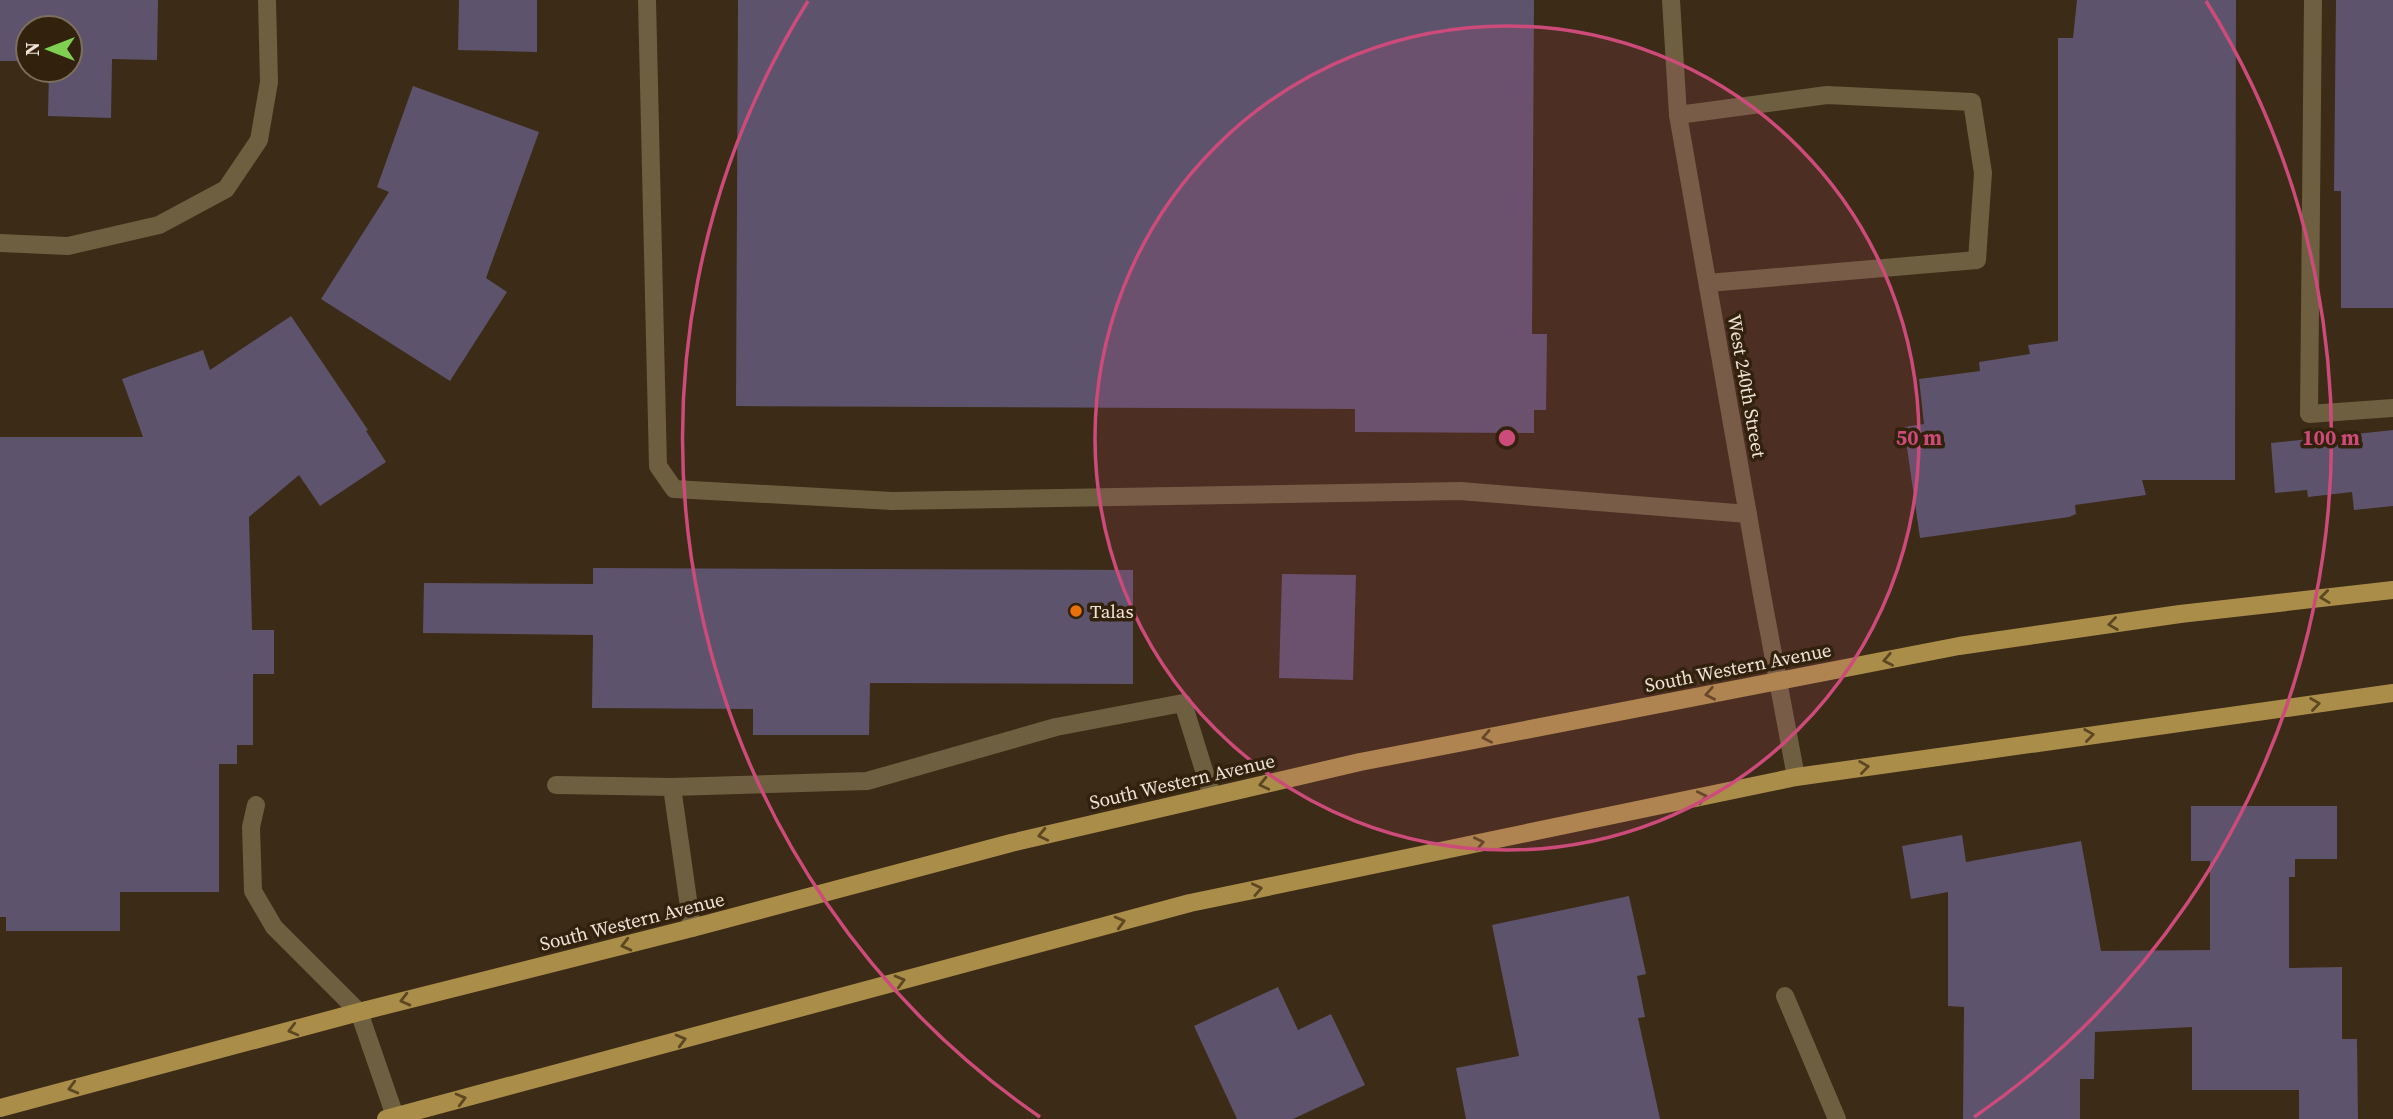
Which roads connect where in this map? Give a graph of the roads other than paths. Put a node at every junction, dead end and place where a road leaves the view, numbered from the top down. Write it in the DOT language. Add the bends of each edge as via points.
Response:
graph roads {
  1 [pos="267,0"];
  2 [pos="647,0"];
  3 [pos="1671,0"];
  4 [pos="2314,0"];
  5 [pos="1678,115"];
  6 [pos="0,243"];
  7 [pos="1708,283"];
  8 [pos="2393,408"];
  9 [pos="1748,513"];
  10 [pos="2393,590"];
  11 [pos="1777,681"];
  12 [pos="2393,693"];
  13 [pos="1796,777"];
  14 [pos="556,785"];
  15 [pos="672,786"];
  16 [pos="1212,796"];
  17 [pos="256,805"];
  18 [pos="692,928"];
  19 [pos="1785,996"];
  20 [pos="359,1012"];
  21 [pos="0,1108"];
  22 [pos="392,1118"];
  23 [pos="1837,1119"];
  1 -- 6 [label="street" via="269,82 259,140 226,189 159,225 68,246"];
  2 -- 9 [label="street" via="658,466 674,489 892,500 1460,491"];
  3 -- 5 [label="street, West 240th Street"];
  4 -- 8 [label="street" via="2309,414"];
  5 -- 7 [label="street, West 240th Street"];
  5 -- 7 [label="street" via="1826,95 1972,102 1983,173 1977,260"];
  7 -- 9 [label="street, West 240th Street"];
  9 -- 11 [label="street, West 240th Street"];
  10 -- 11 [label="main road, South Western Avenue, one-way" via="1973,644"];
  11 -- 13 [label="street, West 240th Street"];
  11 -- 16 [label="main road, South Western Avenue, one-way" via="1360,762"];
  13 -- 12 [label="main road, one-way"];
  22 -- 13 [label="main road, one-way" via="1190,903"];
  14 -- 15 [label="street"];
  15 -- 16 [label="street" via="867,781 1056,727 1182,703"];
  15 -- 18 [label="street"];
  16 -- 18 [label="main road, South Western Avenue, one-way" via="1011,843"];
  17 -- 20 [label="street" via="251,827 253,891 274,927"];
  18 -- 20 [label="main road, South Western Avenue, one-way"];
  19 -- 23 [label="street"];
  20 -- 21 [label="main road, South Western Avenue, one-way"];
  20 -- 22 [label="street"];
}
